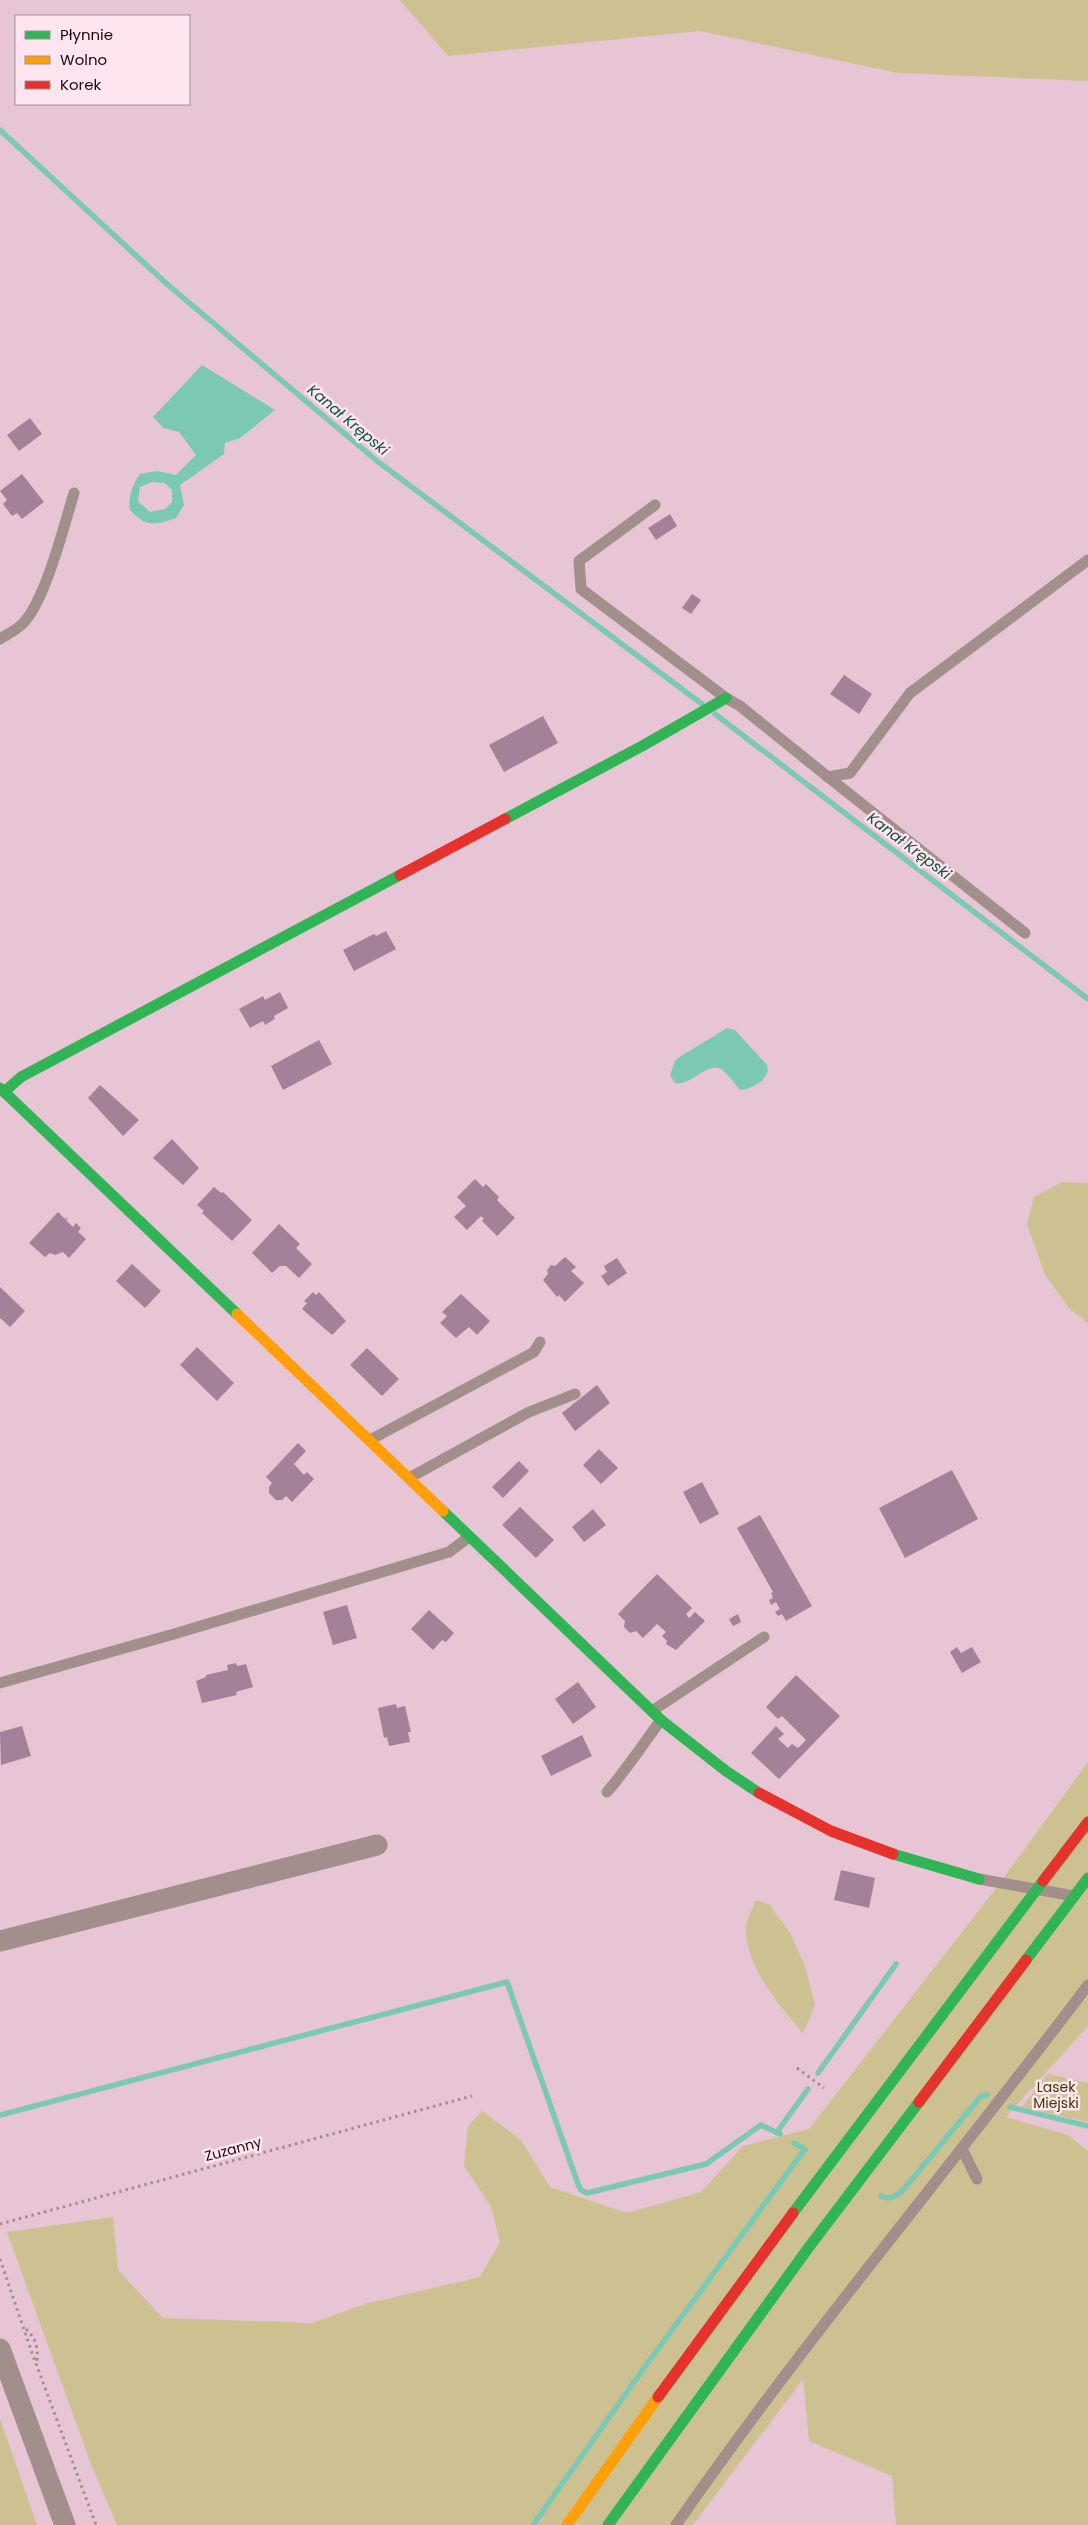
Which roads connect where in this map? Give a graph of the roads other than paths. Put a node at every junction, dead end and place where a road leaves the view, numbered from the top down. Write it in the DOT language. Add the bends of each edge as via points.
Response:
graph roads {
  1 [pos="74,493"];
  2 [pos="656,505"];
  3 [pos="1088,560"];
  4 [pos="0,639"];
  5 [pos="726,698"];
  6 [pos="828,777"];
  7 [pos="1025,933"];
  8 [pos="2,1090"];
  9 [pos="540,1342"];
  10 [pos="575,1394"];
  11 [pos="368,1441"];
  12 [pos="408,1479"];
  13 [pos="469,1537"];
  14 [pos="764,1637"];
  15 [pos="0,1683"];
  16 [pos="652,1711"];
  17 [pos="661,1720"];
  18 [pos="608,1792"];
  19 [pos="1088,1822"];
  20 [pos="377,1845"];
  21 [pos="1088,1878"];
  22 [pos="980,1879"];
  23 [pos="1037,1889"];
  24 [pos="1074,1896"];
  25 [pos="1088,1898"];
  26 [pos="0,1941"];
  27 [pos="1088,1985"];
  28 [pos="962,2149"];
  29 [pos="977,2179"];
  30 [pos="0,2350"];
  31 [pos="64,2525"];
  32 [pos="567,2525"];
  33 [pos="608,2525"];
  34 [pos="676,2525"];
  1 -- 4 [label="lane" via="32,611 25,622"];
  2 -- 5 [label="lane" via="579,561 580,589"];
  3 -- 6 [label="lane" via="910,694 850,773"];
  5 -- 6 [label="lane" via="746,710"];
  5 -- 8 [label="main road" via="644,745 21,1076"];
  6 -- 7 [label="lane"];
  8 -- 11 [label="main road"];
  9 -- 11 [label="lane" via="534,1352"];
  10 -- 12 [label="lane" via="529,1412"];
  11 -- 12 [label="main road"];
  12 -- 13 [label="main road"];
  13 -- 15 [label="lane" via="449,1552"];
  13 -- 16 [label="main road"];
  14 -- 16 [label="lane"];
  16 -- 17 [label="main road"];
  17 -- 18 [label="lane"];
  17 -- 22 [label="main road" via="740,1781 815,1825 878,1851"];
  19 -- 23 [label="main road"];
  20 -- 26 [label="street"];
  21 -- 24 [label="main road"];
  22 -- 23 [label="lane"];
  23 -- 24 [label="lane"];
  23 -- 32 [label="main road" via="735,2292"];
  24 -- 25 [label="lane"];
  24 -- 33 [label="main road" via="809,2247"];
  27 -- 28 [label="lane"];
  28 -- 29 [label="lane"];
  28 -- 34 [label="lane" via="739,2434"];
  30 -- 31 [label="street"];
}
